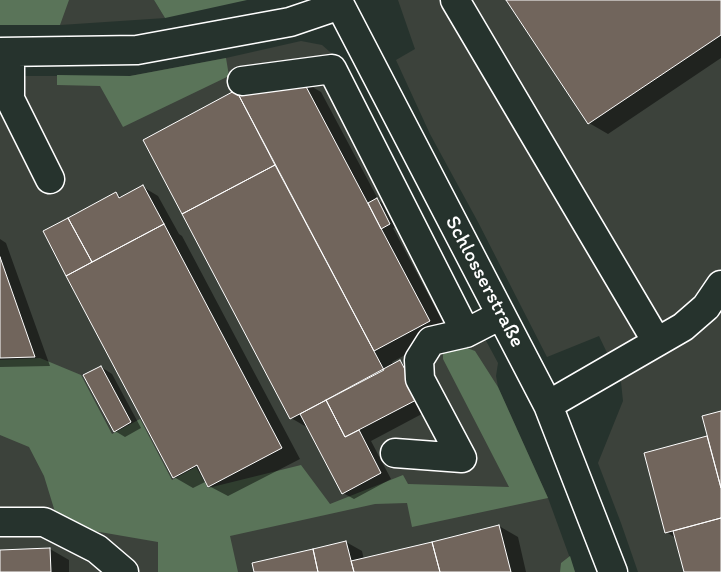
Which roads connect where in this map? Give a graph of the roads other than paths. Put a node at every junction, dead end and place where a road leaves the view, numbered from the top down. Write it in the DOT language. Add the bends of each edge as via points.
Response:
graph roads {
  1 [pos="455,0"];
  2 [pos="339,3"];
  3 [pos="5,52"];
  4 [pos="242,80"];
  5 [pos="50,179"];
  6 [pos="721,285"];
  7 [pos="501,315"];
  8 [pos="466,333"];
  9 [pos="657,342"];
  10 [pos="548,405"];
  11 [pos="395,453"];
  12 [pos="0,522"];
  13 [pos="124,572"];
  14 [pos="613,572"];
  1 -- 9 [label="street"];
  2 -- 3 [label="street" via="290,22 137,50"];
  2 -- 7 [label="street, Schlosserstraße"];
  3 -- 5 [label="street" via="10,99"];
  4 -- 8 [label="street" via="332,69"];
  6 -- 9 [label="street" via="706,307"];
  7 -- 8 [label="street"];
  7 -- 10 [label="street, Schlosserstraße"];
  8 -- 11 [label="street" via="431,341 419,360 420,379 462,458"];
  9 -- 10 [label="street"];
  10 -- 14 [label="street, Schlosserstraße"];
  12 -- 13 [label="street" via="44,522 97,549"];
}
